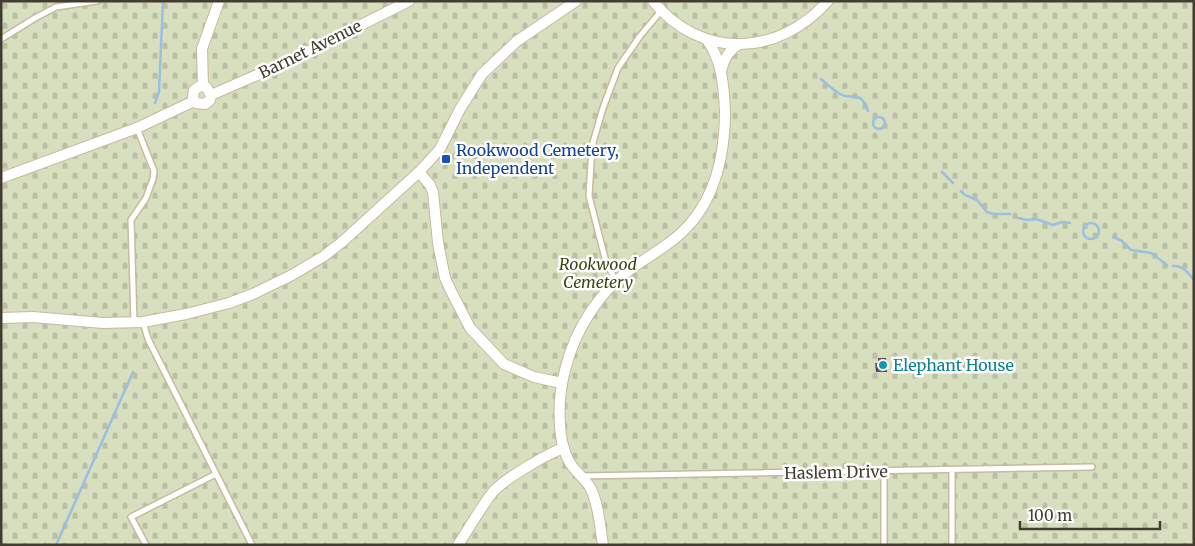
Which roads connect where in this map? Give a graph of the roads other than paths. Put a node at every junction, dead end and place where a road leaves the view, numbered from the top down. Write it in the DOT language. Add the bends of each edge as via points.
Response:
graph roads {
  1 [pos="96,1"];
  2 [pos="220,1"];
  3 [pos="409,1"];
  4 [pos="576,1"];
  5 [pos="653,1"];
  6 [pos="828,1"];
  7 [pos="661,11"];
  8 [pos="1,39"];
  9 [pos="706,40"];
  10 [pos="739,44"];
  11 [pos="721,72"];
  12 [pos="203,86"];
  13 [pos="211,94"];
  14 [pos="194,101"];
  15 [pos="137,128"];
  16 [pos="419,172"];
  17 [pos="1,178"];
  18 [pos="616,281"];
  19 [pos="1,318"];
  20 [pos="139,322"];
  21 [pos="562,383"];
  22 [pos="564,448"];
  23 [pos="1092,467"];
  24 [pos="952,470"];
  25 [pos="884,471"];
  26 [pos="216,474"];
  27 [pos="580,476"];
  28 [pos="146,545"];
  29 [pos="252,545"];
  30 [pos="458,545"];
  31 [pos="603,545"];
  32 [pos="884,545"];
  33 [pos="952,545"];
  1 -- 8 [label="lane" via="56,7"];
  2 -- 12 [label="street" via="202,49"];
  3 -- 13 [label="street, Barnet Avenue" via="289,61"];
  4 -- 16 [label="street" via="517,41 482,74 440,148"];
  5 -- 7 [label="street"];
  6 -- 10 [label="street" via="800,25 781,35"];
  7 -- 9 [label="street" via="686,31"];
  7 -- 18 [label="lane" via="618,68 592,146 589,196 604,254"];
  9 -- 10 [label="street"];
  9 -- 11 [label="street" via="714,51"];
  10 -- 11 [label="street" via="729,51"];
  11 -- 18 [label="street" via="725,116 722,149 706,200 678,236"];
  12 -- 13 [label="street"];
  12 -- 14 [label="street" via="194,90"];
  13 -- 14 [label="street, Barnet Avenue" via="205,104"];
  14 -- 15 [label="street, Barnet Avenue"];
  15 -- 17 [label="street, Barnet Avenue"];
  15 -- 20 [label="lane" via="154,175 144,202 131,220"];
  16 -- 20 [label="street" via="342,242 292,275 230,303"];
  16 -- 21 [label="street" via="433,192 438,243 448,284 470,328 504,364 534,378"];
  18 -- 21 [label="street" via="598,300 584,323 570,352"];
  19 -- 20 [label="street"];
  20 -- 26 [label="lane"];
  21 -- 22 [label="street" via="560,414"];
  22 -- 27 [label="street"];
  22 -- 30 [label="street" via="534,463 493,491"];
  23 -- 24 [label="lane, Haslem Drive"];
  24 -- 25 [label="lane, Haslem Drive"];
  24 -- 33 [label="lane"];
  25 -- 27 [label="lane, Haslem Drive"];
  25 -- 32 [label="lane"];
  26 -- 28 [label="lane" via="132,517"];
  26 -- 29 [label="lane"];
  27 -- 31 [label="street" via="593,495"];
}
